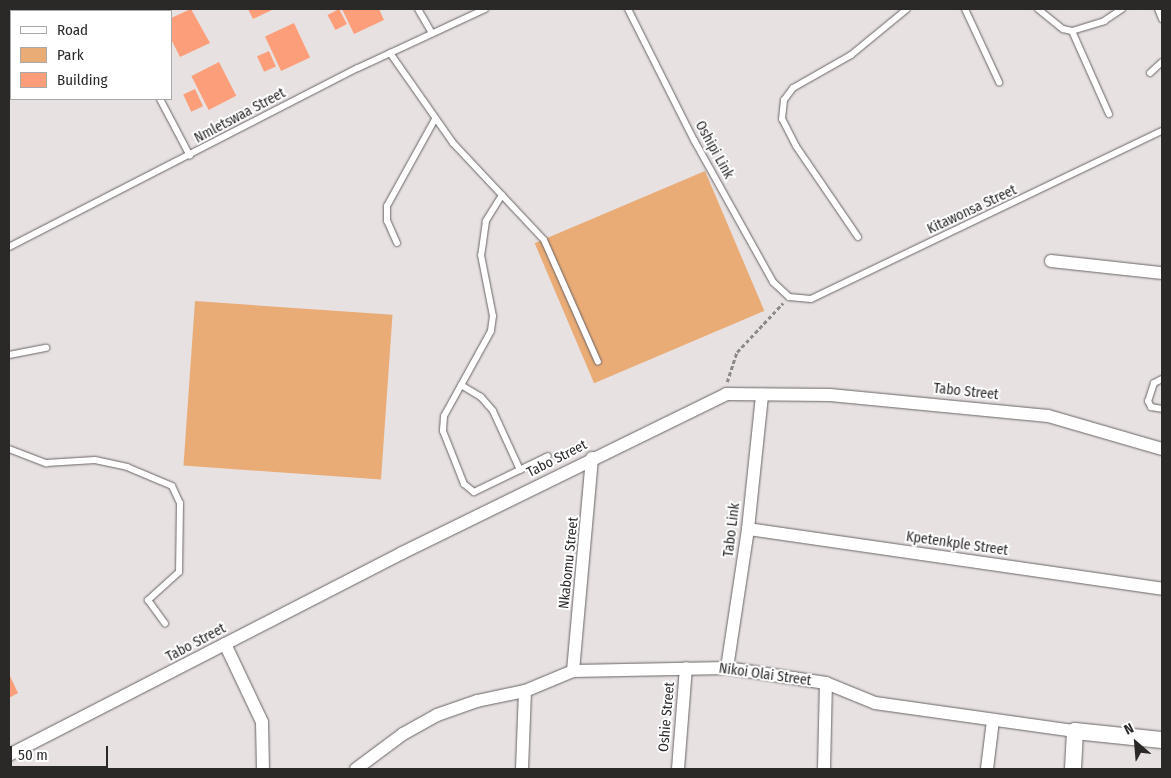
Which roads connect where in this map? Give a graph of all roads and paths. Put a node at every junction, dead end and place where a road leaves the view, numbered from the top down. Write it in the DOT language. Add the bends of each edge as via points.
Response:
graph roads {
  1 [pos="418,9"];
  2 [pos="485,9"];
  3 [pos="628,9"];
  4 [pos="907,9"];
  5 [pos="965,9"];
  6 [pos="1038,9"];
  7 [pos="1122,9"];
  8 [pos="1158,9"];
  9 [pos="1162,19"];
  10 [pos="1072,31"];
  11 [pos="432,33"];
  12 [pos="390,53"];
  13 [pos="1162,62"];
  14 [pos="1150,73"];
  15 [pos="999,82"];
  16 [pos="161,100"];
  17 [pos="1109,114"];
  18 [pos="435,119"];
  19 [pos="1162,131"];
  20 [pos="190,156"];
  21 [pos="502,195"];
  22 [pos="858,237"];
  23 [pos="397,243"];
  24 [pos="9,247"];
  25 [pos="1051,261"];
  26 [pos="1162,273"];
  27 [pos="788,296"];
  28 [pos="46,348"];
  29 [pos="9,355"];
  30 [pos="598,362"];
  31 [pos="1162,379"];
  32 [pos="461,385"];
  33 [pos="726,394"];
  34 [pos="762,395"];
  35 [pos="1162,409"];
  36 [pos="9,449"];
  37 [pos="1162,449"];
  38 [pos="548,456"];
  39 [pos="592,458"];
  40 [pos="520,470"];
  41 [pos="748,529"];
  42 [pos="1162,590"];
  43 [pos="165,623"];
  44 [pos="226,644"];
  45 [pos="686,668"];
  46 [pos="727,668"];
  47 [pos="573,671"];
  48 [pos="826,683"];
  49 [pos="525,691"];
  50 [pos="994,720"];
  51 [pos="1075,731"];
  52 [pos="1162,740"];
  53 [pos="9,755"];
  54 [pos="263,769"];
  55 [pos="356,769"];
  56 [pos="522,769"];
  57 [pos="678,769"];
  58 [pos="824,769"];
  59 [pos="987,769"];
  60 [pos="1073,769"];
  1 -- 11 [label="lane"];
  2 -- 11 [label="lane, Nmletswaa Street"];
  3 -- 27 [label="lane, Oshipi Link" via="694,140 773,282"];
  4 -- 22 [label="lane" via="851,55 793,88 784,100 782,119"];
  5 -- 15 [label="lane"];
  6 -- 10 [label="lane" via="1063,29"];
  7 -- 10 [label="lane" via="1104,21"];
  8 -- 9 [label="lane"];
  10 -- 17 [label="lane"];
  11 -- 12 [label="lane, Nmletswaa Street"];
  12 -- 18 [label="lane"];
  12 -- 20 [label="lane, Nmletswaa Street"];
  13 -- 14 [label="lane"];
  16 -- 20 [label="lane"];
  18 -- 21 [label="lane"];
  18 -- 23 [label="lane" via="387,206 387,221"];
  19 -- 27 [label="lane, Kitawonsa Street" via="811,299"];
  20 -- 24 [label="lane, Nmletswaa Street"];
  21 -- 30 [label="lane" via="544,240"];
  21 -- 32 [label="lane" via="486,221 481,255 494,316 491,331"];
  25 -- 26 [label="street"];
  27 -- 33 [label="path" via="737,352 729,369"];
  28 -- 29 [label="lane"];
  31 -- 35 [label="lane" via="1150,388 1148,401 1150,406"];
  32 -- 40 [label="lane" via="481,397 494,411"];
  32 -- 40 [label="lane" via="443,421 464,484 470,490 482,491"];
  33 -- 34 [label="street, Tabo Street"];
  33 -- 39 [label="street, Tabo Street"];
  34 -- 37 [label="street, Tabo Street" via="830,395 1048,416"];
  34 -- 41 [label="street, Tabo Link"];
  36 -- 43 [label="lane" via="46,462 94,460 127,467 172,486 180,503 179,572 148,600"];
  38 -- 40 [label="lane"];
  39 -- 44 [label="street, Tabo Street"];
  39 -- 47 [label="street, Nkabomu Street"];
  41 -- 42 [label="street, Kpetenkple Street"];
  41 -- 46 [label="street, Tabo Link"];
  44 -- 53 [label="street, Tabo Street"];
  44 -- 54 [label="street" via="262,722"];
  45 -- 46 [label="street, Nikoi Olai Street"];
  45 -- 47 [label="street, Nikoi Olai Street"];
  45 -- 57 [label="street, Oshie Street"];
  46 -- 48 [label="street, Nikoi Olai Street"];
  47 -- 49 [label="street, Nikoi Olai Street"];
  48 -- 50 [label="street, Nikoi Olai Street" via="875,704"];
  48 -- 58 [label="street"];
  49 -- 55 [label="street, Nikoi Olai Street" via="478,701 437,716 403,734"];
  49 -- 56 [label="street"];
  50 -- 51 [label="street, Nikoi Olai Street"];
  50 -- 59 [label="street"];
  51 -- 52 [label="street, Nikoi Olai Street"];
  51 -- 60 [label="street"];
}
